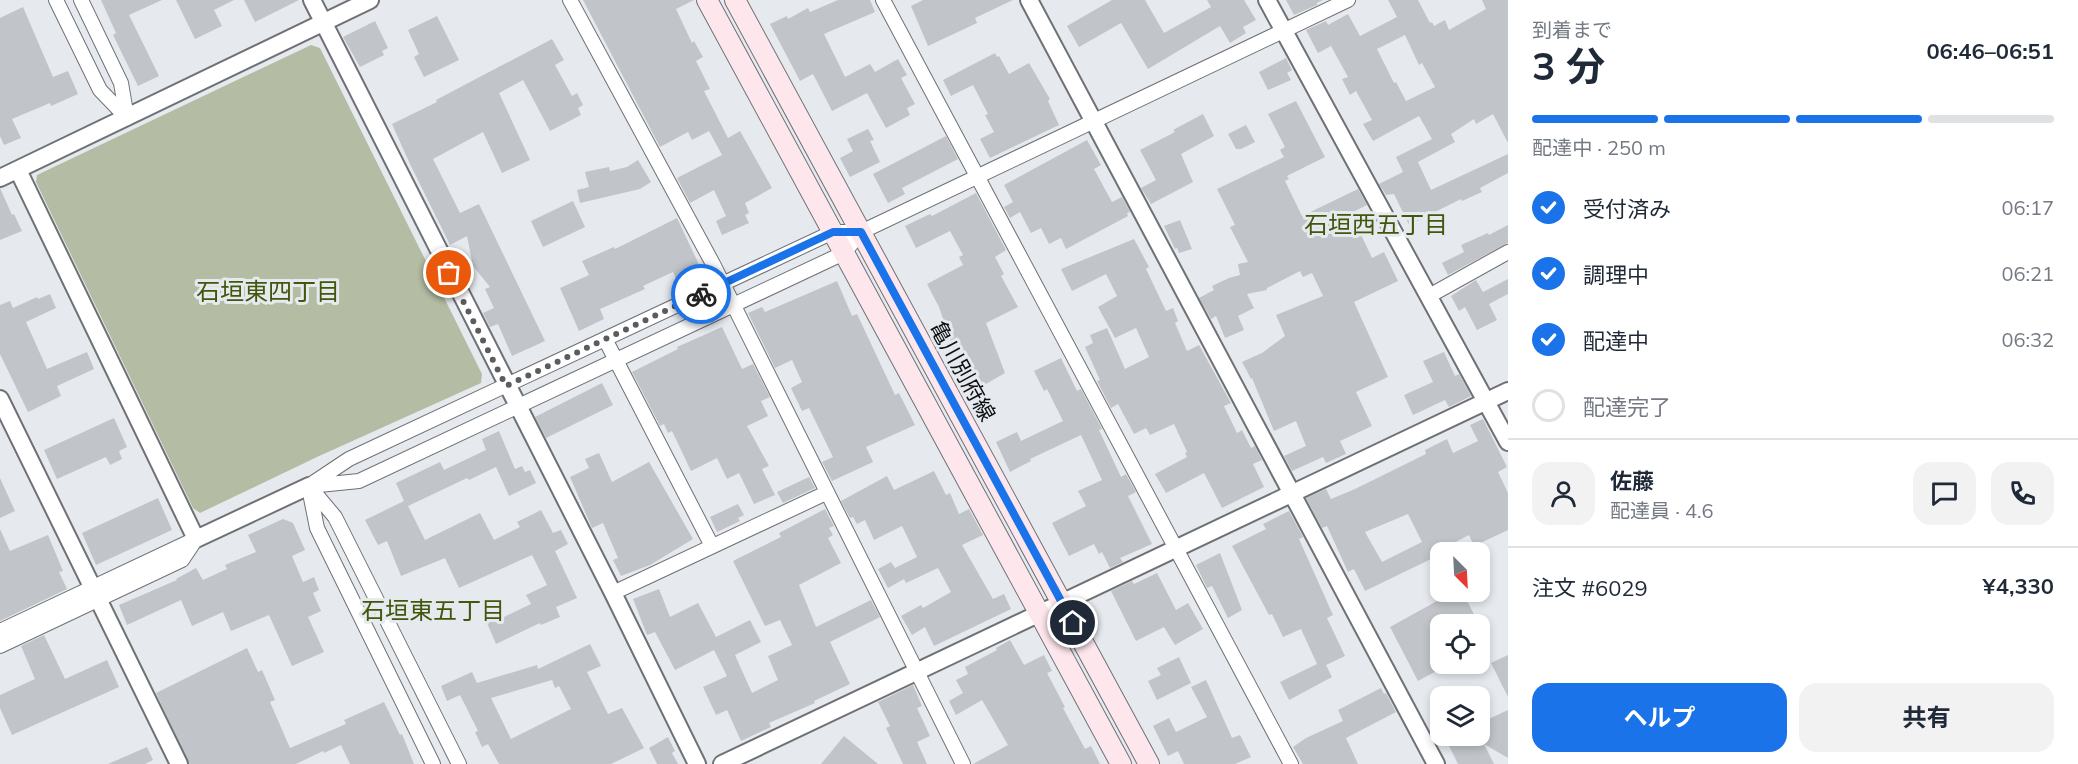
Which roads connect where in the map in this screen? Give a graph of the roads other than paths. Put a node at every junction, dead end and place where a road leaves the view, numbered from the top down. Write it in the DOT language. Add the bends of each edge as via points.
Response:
graph roads {
  1 [pos="56,0"];
  2 [pos="81,0"];
  3 [pos="312,0"];
  4 [pos="370,0"];
  5 [pos="570,0"];
  6 [pos="707,0"];
  7 [pos="735,0"];
  8 [pos="883,0"];
  9 [pos="1029,0"];
  10 [pos="1267,0"];
  11 [pos="1348,0"];
  12 [pos="323,22"];
  13 [pos="1284,31"];
  14 [pos="127,118"];
  15 [pos="1093,121"];
  16 [pos="18,170"];
  17 [pos="977,177"];
  18 [pos="0,178"];
  19 [pos="833,232"];
  20 [pos="861,232"];
  21 [pos="1508,252"];
  22 [pos="844,253"];
  23 [pos="723,284"];
  24 [pos="1430,296"];
  25 [pos="733,305"];
  26 [pos="605,339"];
  27 [pos="616,359"];
  28 [pos="506,386"];
  29 [pos="1508,391"];
  30 [pos="0,399"];
  31 [pos="1486,402"];
  32 [pos="517,406"];
  33 [pos="1508,442"];
  34 [pos="309,486"];
  35 [pos="826,493"];
  36 [pos="1292,494"];
  37 [pos="196,538"];
  38 [pos="712,546"];
  39 [pos="1176,549"];
  40 [pos="95,593"];
  41 [pos="612,593"];
  42 [pos="1062,603"];
  43 [pos="1040,614"];
  44 [pos="0,631"];
  45 [pos="0,646"];
  46 [pos="917,671"];
  47 [pos="179,764"];
  48 [pos="433,764"];
  49 [pos="459,764"];
  50 [pos="697,764"];
  51 [pos="722,764"];
  52 [pos="963,764"];
  53 [pos="1121,764"];
  54 [pos="1149,764"];
  55 [pos="1291,764"];
  56 [pos="1436,764"];
  1 -- 14 [label="street" via="100,90"];
  2 -- 14 [label="street" via="121,83"];
  3 -- 12 [label="street"];
  4 -- 12 [label="street"];
  5 -- 23 [label="street"];
  6 -- 19 [label="main road"];
  7 -- 20 [label="main road, 亀川別府線"];
  8 -- 17 [label="street"];
  9 -- 15 [label="street"];
  10 -- 13 [label="street"];
  11 -- 13 [label="street"];
  12 -- 14 [label="street"];
  12 -- 28 [label="street"];
  13 -- 15 [label="street"];
  13 -- 24 [label="street"];
  14 -- 16 [label="street"];
  15 -- 17 [label="street"];
  15 -- 36 [label="street"];
  16 -- 18 [label="street"];
  16 -- 37 [label="street"];
  17 -- 20 [label="street"];
  17 -- 39 [label="street"];
  19 -- 20 [label="street"];
  19 -- 22 [label="main road"];
  19 -- 23 [label="street"];
  20 -- 22 [label="street"];
  20 -- 42 [label="main road, 亀川別府線"];
  21 -- 24 [label="street"];
  22 -- 25 [label="street"];
  22 -- 43 [label="main road"];
  23 -- 25 [label="street"];
  23 -- 26 [label="street"];
  24 -- 31 [label="street"];
  25 -- 27 [label="street"];
  25 -- 35 [label="street"];
  26 -- 27 [label="street"];
  26 -- 28 [label="street"];
  27 -- 32 [label="street"];
  27 -- 38 [label="street"];
  28 -- 32 [label="street"];
  28 -- 34 [label="street" via="349,459"];
  29 -- 31 [label="street"];
  30 -- 40 [label="street"];
  31 -- 33 [label="street"];
  31 -- 36 [label="street"];
  32 -- 34 [label="street" via="359,481"];
  32 -- 41 [label="street"];
  34 -- 37 [label="street"];
  34 -- 48 [label="street" via="317,528"];
  34 -- 49 [label="street" via="335,517"];
  35 -- 38 [label="street"];
  35 -- 46 [label="street"];
  36 -- 39 [label="street"];
  36 -- 56 [label="street"];
  37 -- 40 [label="street"];
  38 -- 41 [label="street"];
  39 -- 42 [label="street"];
  39 -- 55 [label="street"];
  40 -- 44 [label="street"];
  40 -- 45 [label="street"];
  40 -- 47 [label="street"];
  41 -- 50 [label="street"];
  42 -- 43 [label="street"];
  42 -- 54 [label="main road, 亀川別府線"];
  43 -- 46 [label="street"];
  43 -- 53 [label="main road"];
  46 -- 51 [label="street"];
  46 -- 52 [label="street"];
}
